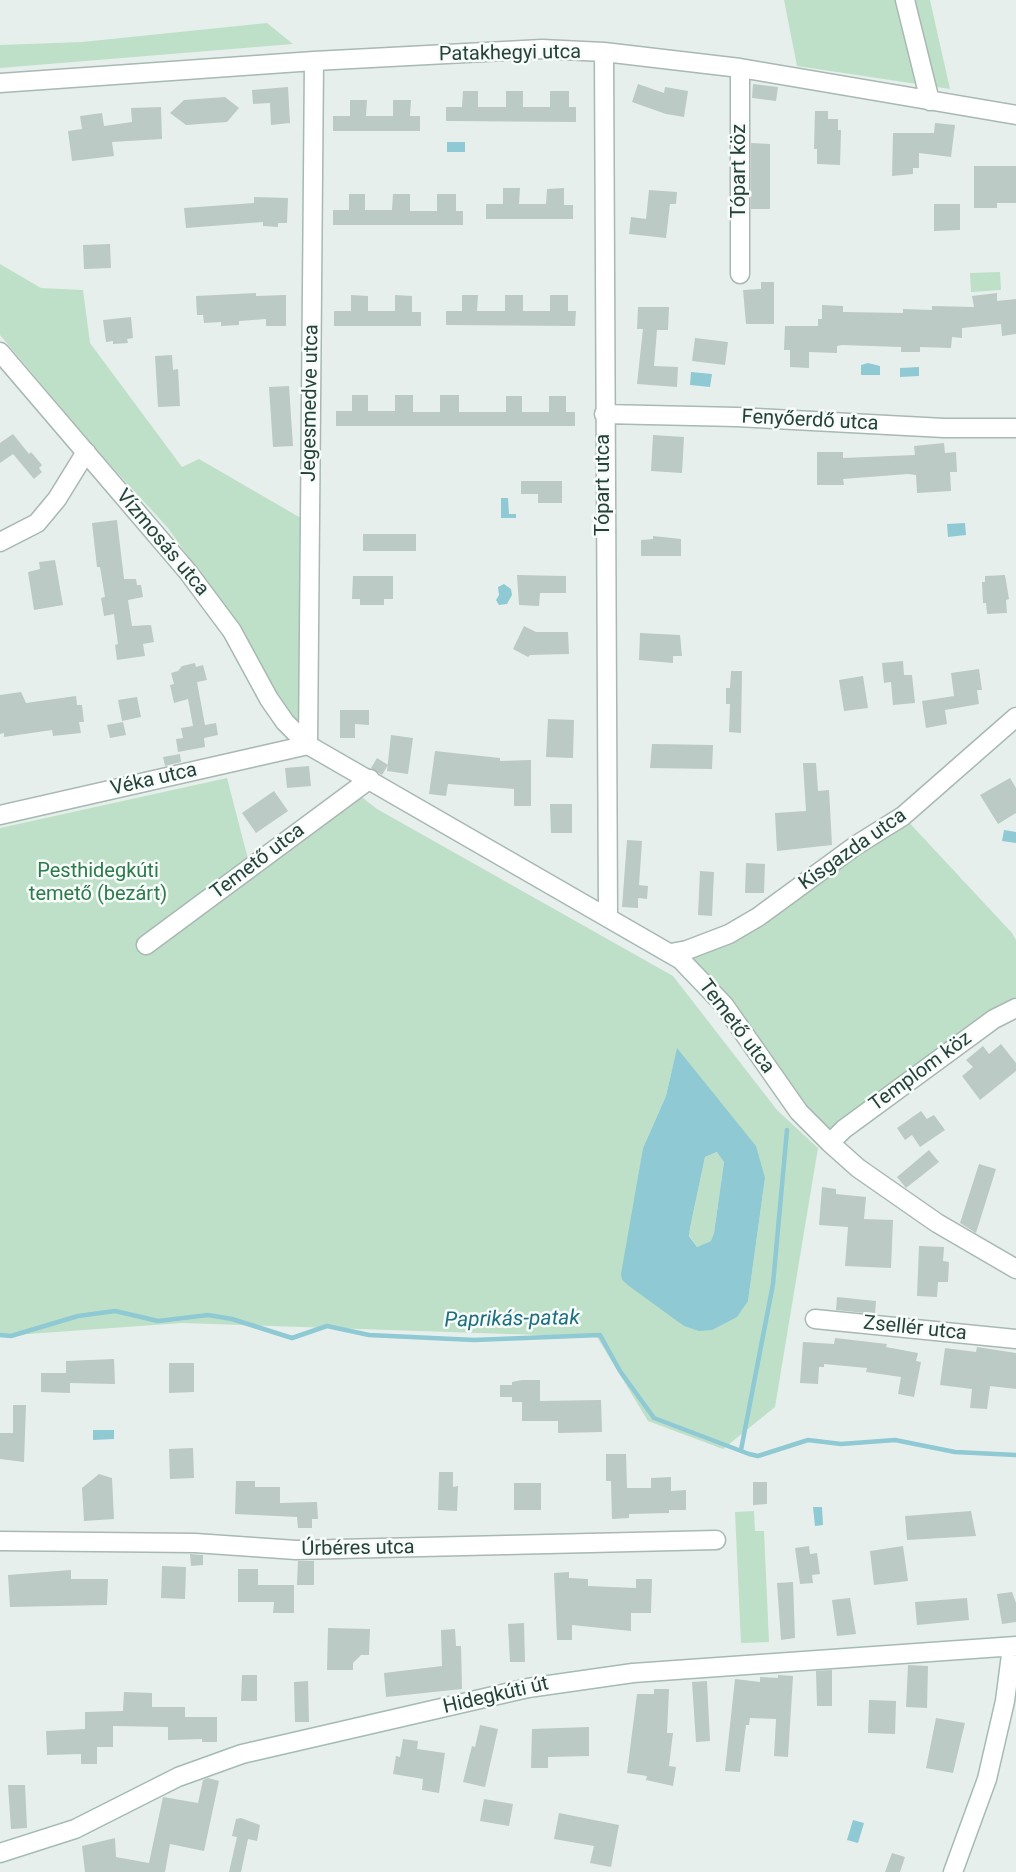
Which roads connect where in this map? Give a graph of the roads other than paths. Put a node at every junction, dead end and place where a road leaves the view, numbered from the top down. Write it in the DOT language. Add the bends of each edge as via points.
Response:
graph roads {
  1 [pos="905,0"];
  2 [pos="604,52"];
  3 [pos="314,61"];
  4 [pos="740,68"];
  5 [pos="0,84"];
  6 [pos="930,101"];
  7 [pos="1016,115"];
  8 [pos="740,274"];
  9 [pos="0,352"];
  10 [pos="604,414"];
  11 [pos="1016,428"];
  12 [pos="86,452"];
  13 [pos="0,542"];
  14 [pos="1016,717"];
  15 [pos="308,745"];
  16 [pos="370,779"];
  17 [pos="0,814"];
  18 [pos="608,918"];
  19 [pos="146,945"];
  20 [pos="671,953"];
  21 [pos="1016,1008"];
  22 [pos="830,1143"];
  23 [pos="1016,1269"];
  24 [pos="815,1319"];
  25 [pos="1016,1339"];
  26 [pos="716,1540"];
  27 [pos="0,1541"];
  28 [pos="1014,1646"];
  29 [pos="0,1853"];
  30 [pos="953,1872"];
  1 -- 6 [label="street"];
  2 -- 3 [label="street, Patakhegyi utca" via="542,49"];
  2 -- 4 [label="street, Patakhegyi utca"];
  2 -- 10 [label="street, Tópart utca"];
  3 -- 5 [label="street, Patakhegyi utca"];
  3 -- 15 [label="street, Jegesmedve utca"];
  4 -- 6 [label="street, Patakhegyi utca"];
  4 -- 8 [label="street, Tópart köz"];
  6 -- 7 [label="street, Patakhegyi utca"];
  9 -- 12 [label="street, Vízmosás utca"];
  10 -- 11 [label="street, Fenyőerdő utca"];
  10 -- 18 [label="street, Tópart utca"];
  12 -- 13 [label="street" via="37,523"];
  12 -- 15 [label="street, Vízmosás utca" via="188,572 232,631 285,722"];
  14 -- 20 [label="street, Kisgazda utca" via="903,816 758,917 729,934"];
  15 -- 16 [label="street, Temető utca"];
  15 -- 17 [label="street, Véka utca"];
  16 -- 18 [label="street, Temető utca"];
  16 -- 19 [label="street, Temető utca"];
  18 -- 20 [label="street, Temető utca"];
  20 -- 22 [label="street, Temető utca" via="724,1005 799,1112"];
  21 -- 22 [label="street, Templom köz" via="969,1037 843,1129"];
  22 -- 23 [label="street, Temető utca" via="858,1168 936,1223"];
  24 -- 25 [label="street, Zsellér utca"];
  26 -- 27 [label="street, Úrbéres utca" via="296,1550 195,1543"];
  28 -- 29 [label="street, Hidegkúti út" via="645,1672 528,1688 242,1754 178,1777 75,1829"];
  28 -- 30 [label="street" via="987,1779"];
}
